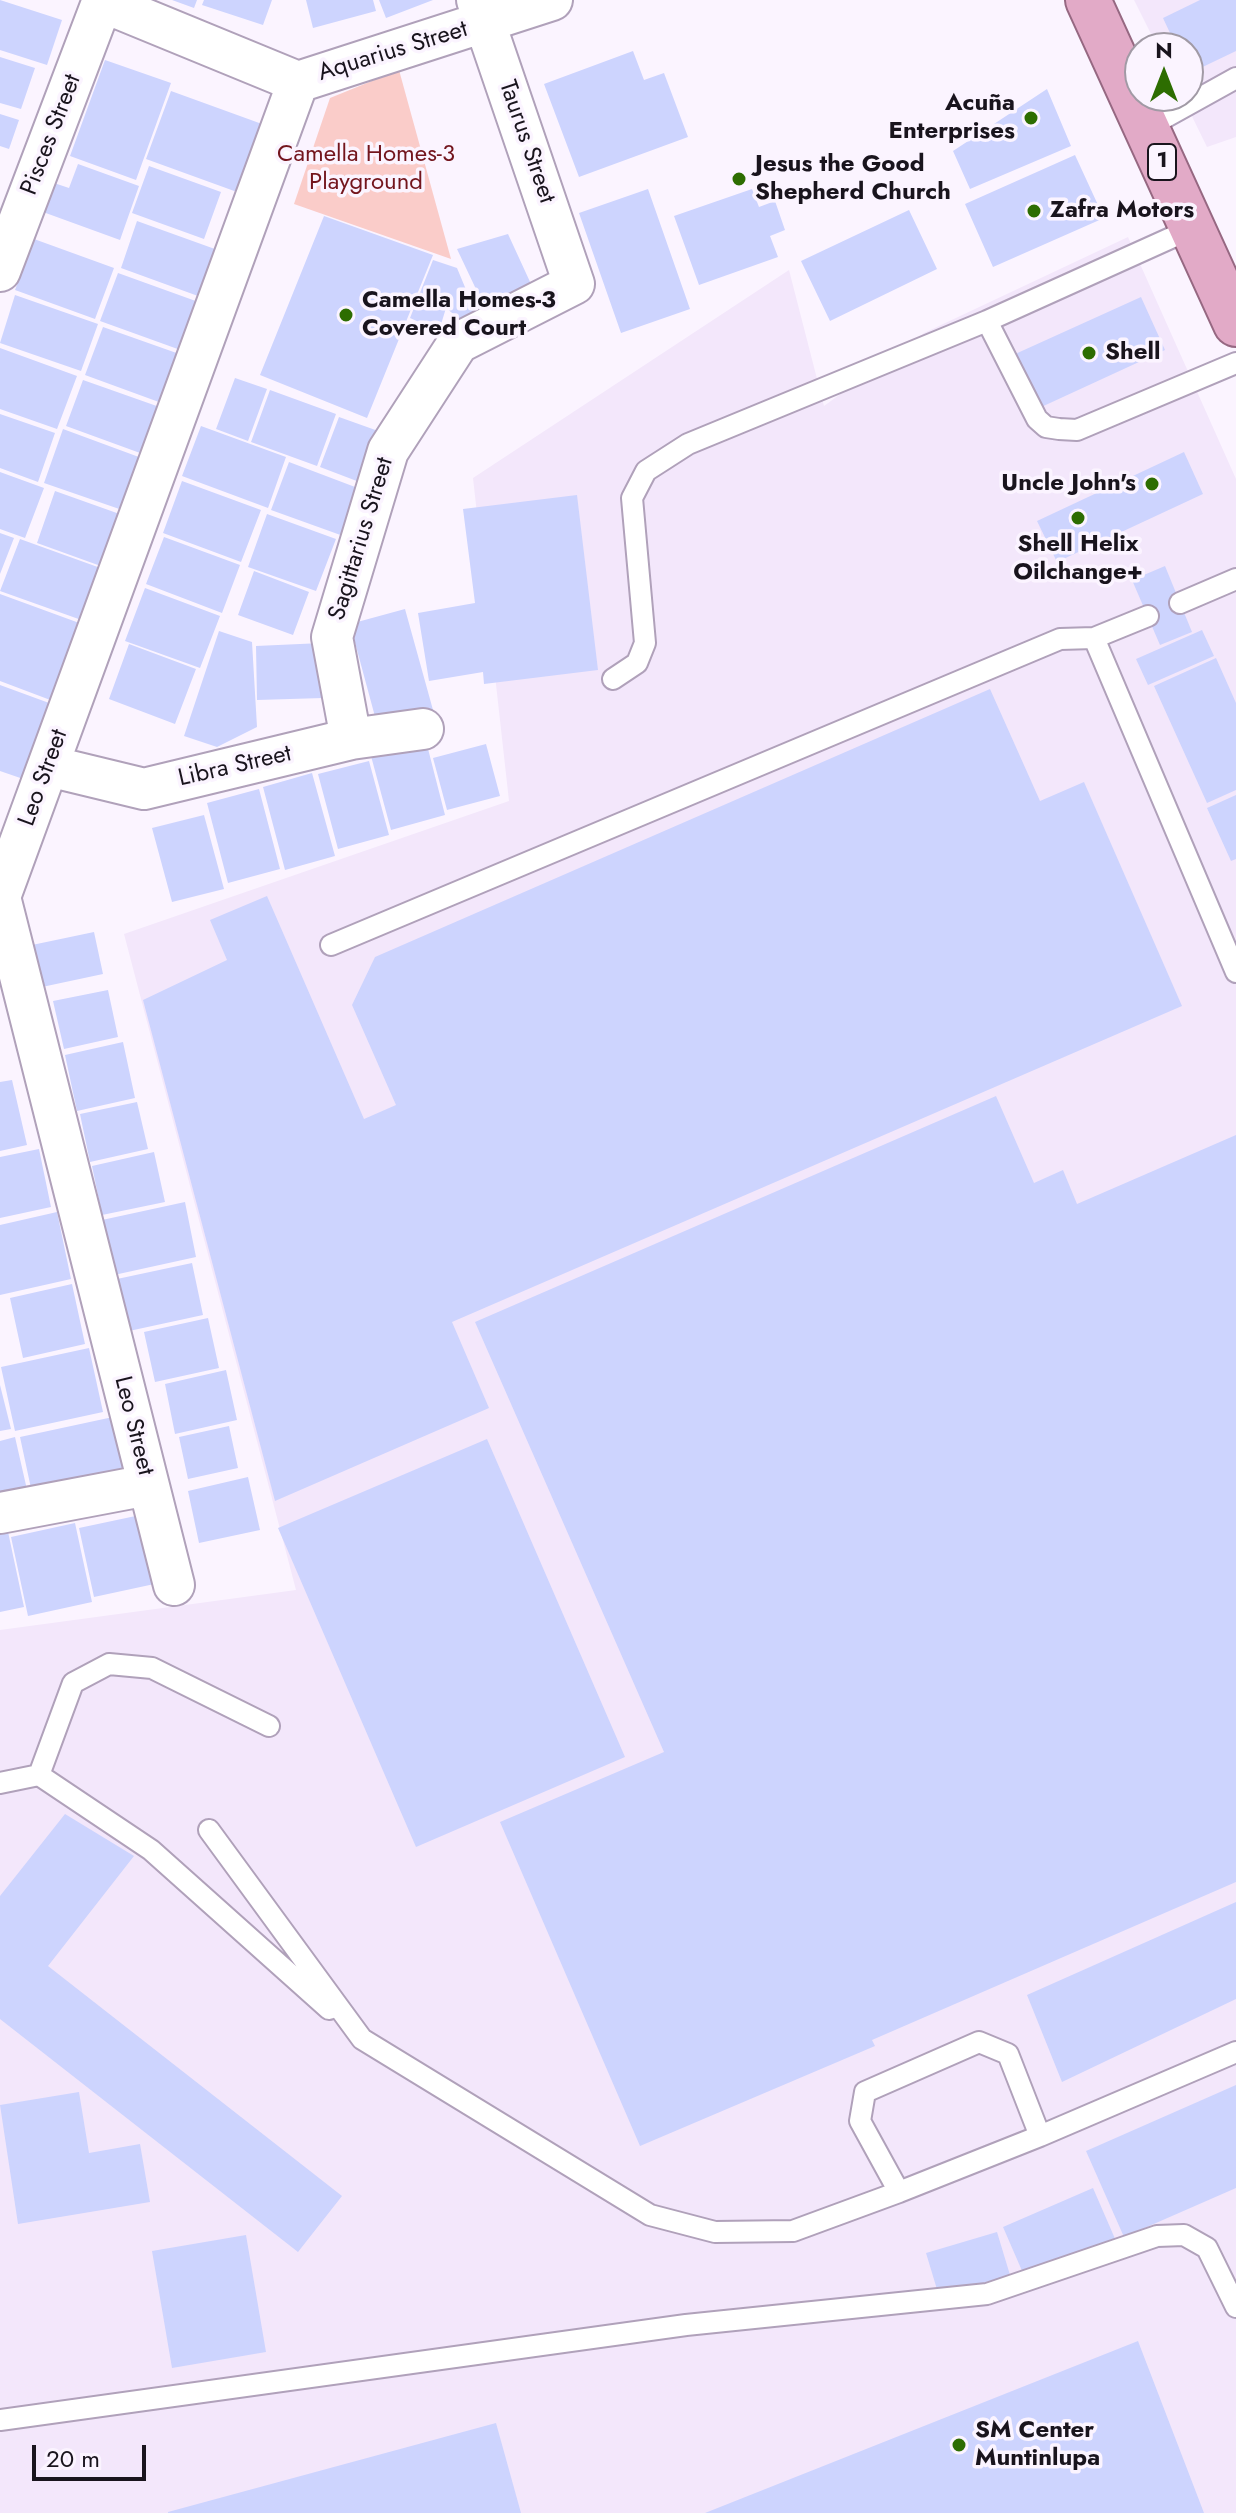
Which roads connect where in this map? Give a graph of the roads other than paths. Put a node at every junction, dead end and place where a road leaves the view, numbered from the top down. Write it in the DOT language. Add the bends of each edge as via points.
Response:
graph roads {
  1 [pos="552,0"];
  2 [pos="1088,0"];
  3 [pos="103,1"];
  4 [pos="481,12"];
  5 [pos="1236,78"];
  6 [pos="298,82"];
  7 [pos="1146,128"];
  8 [pos="1193,228"];
  9 [pos="0,271"];
  10 [pos="574,284"];
  11 [pos="1233,310"];
  12 [pos="987,321"];
  13 [pos="1236,363"];
  14 [pos="1236,580"];
  15 [pos="1180,603"];
  16 [pos="1148,616"];
  17 [pos="1094,638"];
  18 [pos="613,679"];
  19 [pos="423,729"];
  20 [pos="351,739"];
  21 [pos="49,766"];
  22 [pos="331,945"];
  23 [pos="1236,972"];
  24 [pos="10,983"];
  25 [pos="148,1485"];
  26 [pos="0,1513"];
  27 [pos="174,1585"];
  28 [pos="269,1726"];
  29 [pos="39,1775"];
  30 [pos="0,1783"];
  31 [pos="209,1830"];
  32 [pos="362,2039"];
  33 [pos="1236,2052"];
  34 [pos="1040,2136"];
  35 [pos="899,2192"];
  36 [pos="1236,2307"];
  37 [pos="0,2420"];
  1 -- 4 [label="street, Aquarius Street"];
  2 -- 7 [label="highway, 1"];
  3 -- 6 [label="street, Aquarius Street"];
  3 -- 9 [label="street, Pisces Street"];
  4 -- 6 [label="street, Aquarius Street"];
  4 -- 10 [label="street, Taurus Street"];
  5 -- 7 [label="lane"];
  6 -- 21 [label="street, Leo Street"];
  7 -- 8 [label="highway, 1"];
  8 -- 11 [label="highway, 1"];
  8 -- 12 [label="lane"];
  10 -- 20 [label="street, Sagittarius Street" via="458,343 388,451 332,637"];
  12 -- 13 [label="lane" via="1046,427 1077,430"];
  12 -- 18 [label="lane" via="688,444 646,471 632,498 645,643 637,663"];
  14 -- 15 [label="lane"];
  16 -- 17 [label="lane"];
  17 -- 22 [label="lane" via="1060,639"];
  17 -- 23 [label="lane"];
  19 -- 20 [label="street, Libra Street"];
  20 -- 21 [label="street, Libra Street" via="144,789"];
  21 -- 24 [label="street, Leo Street" via="0,897"];
  24 -- 25 [label="street, Leo Street"];
  25 -- 26 [label="street"];
  25 -- 27 [label="street, Leo Street"];
  28 -- 29 [label="lane" via="152,1668 109,1664 73,1683"];
  29 -- 30 [label="lane"];
  29 -- 32 [label="lane" via="151,1850"];
  31 -- 32 [label="lane"];
  32 -- 35 [label="lane" via="650,2215 715,2232 793,2231"];
  33 -- 34 [label="lane"];
  34 -- 35 [label="lane"];
  34 -- 35 [label="lane" via="1008,2054 979,2042 865,2092 860,2121"];
  36 -- 37 [label="lane" via="1207,2248 1184,2235 1157,2236 987,2294 686,2325"];
}
